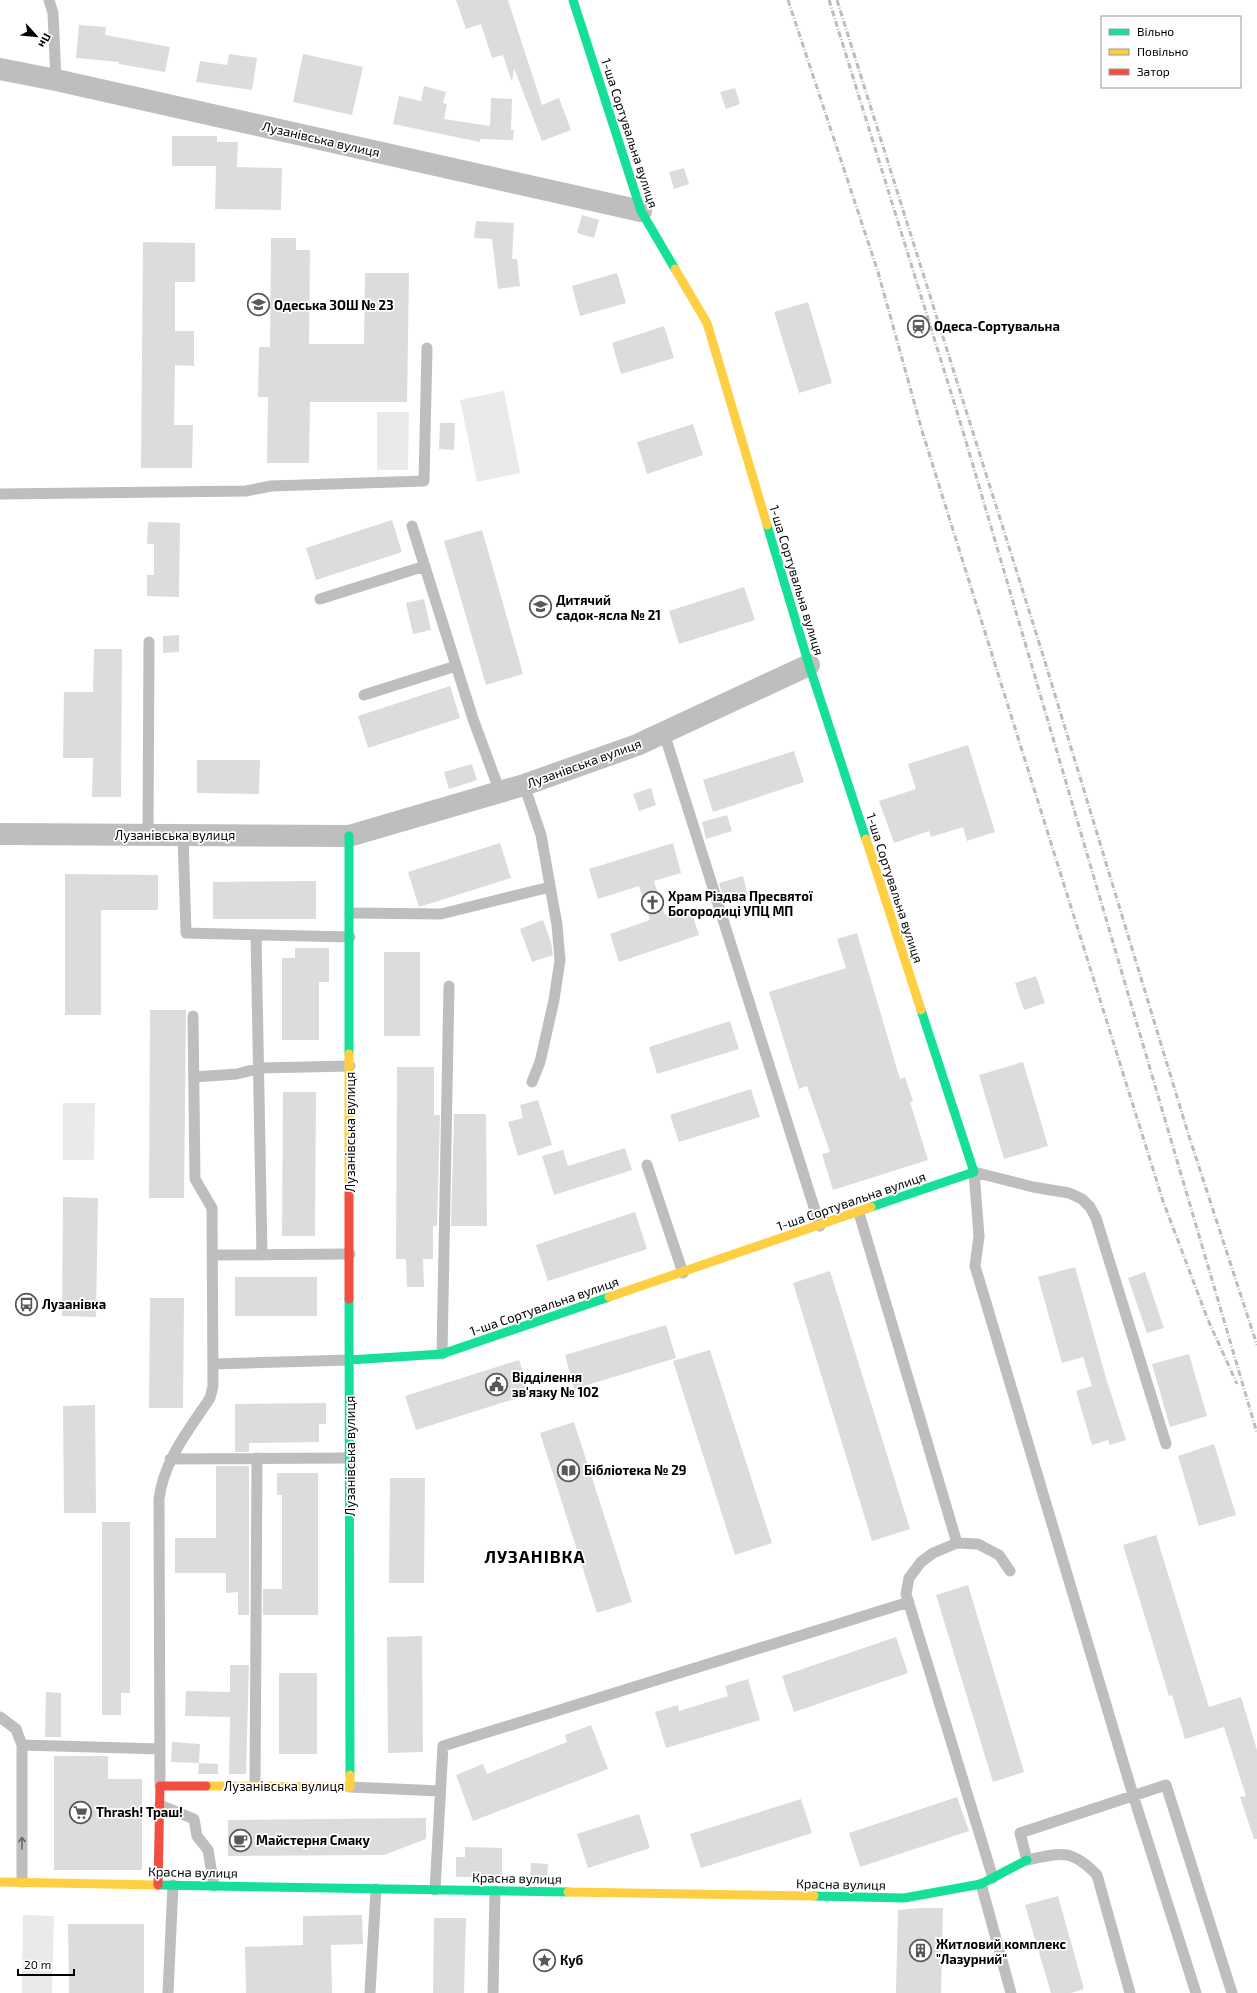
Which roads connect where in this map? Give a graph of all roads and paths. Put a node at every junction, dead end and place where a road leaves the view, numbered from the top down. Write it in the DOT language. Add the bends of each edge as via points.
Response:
graph roads {
  1 [pos="50,0"];
  2 [pos="573,0"];
  3 [pos="0,69"];
  4 [pos="56,80"];
  5 [pos="641,211"];
  6 [pos="427,348"];
  7 [pos="0,494"];
  8 [pos="412,526"];
  9 [pos="425,566"];
  10 [pos="320,599"];
  11 [pos="149,642"];
  12 [pos="809,665"];
  13 [pos="456,666"];
  14 [pos="364,695"];
  15 [pos="664,733"];
  16 [pos="524,785"];
  17 [pos="500,792"];
  18 [pos="0,834"];
  19 [pos="148,835"];
  20 [pos="182,835"];
  21 [pos="349,836"];
  22 [pos="550,887"];
  23 [pos="350,913"];
  24 [pos="256,935"];
  25 [pos="350,937"];
  26 [pos="449,986"];
  27 [pos="193,1016"];
  28 [pos="350,1066"];
  29 [pos="260,1068"];
  30 [pos="194,1077"];
  31 [pos="532,1082"];
  32 [pos="647,1165"];
  33 [pos="974,1172"];
  34 [pos="859,1213"];
  35 [pos="820,1226"];
  36 [pos="350,1254"];
  37 [pos="213,1255"];
  38 [pos="262,1255"];
  39 [pos="683,1272"];
  40 [pos="442,1354"];
  41 [pos="350,1360"];
  42 [pos="214,1364"];
  43 [pos="1166,1444"];
  44 [pos="257,1458"];
  45 [pos="350,1458"];
  46 [pos="170,1459"];
  47 [pos="957,1543"];
  48 [pos="1010,1571"];
  49 [pos="908,1602"];
  50 [pos="0,1717"];
  51 [pos="22,1745"];
  52 [pos="160,1748"];
  53 [pos="160,1786"];
  54 [pos="255,1787"];
  55 [pos="350,1787"];
  56 [pos="440,1791"];
  57 [pos="1133,1795"];
  58 [pos="160,1805"];
  59 [pos="1027,1860"];
  60 [pos="993,1878"];
  61 [pos="0,1882"];
  62 [pos="22,1882"];
  63 [pos="981,1884"];
  64 [pos="158,1885"];
  65 [pos="173,1885"];
  66 [pos="214,1886"];
  67 [pos="376,1889"];
  68 [pos="434,1890"];
  69 [pos="495,1891"];
  70 [pos="168,1993"];
  71 [pos="370,1993"];
  72 [pos="493,1993"];
  73 [pos="1011,1993"];
  74 [pos="1130,1993"];
  75 [pos="1196,1993"];
  76 [pos="1232,1993"];
  1 -- 4 [label="lane" via="53,13"];
  2 -- 5 [label="street, 1-ша Сортувальна вулиця"];
  3 -- 4 [label="street, Лузанівська вулиця"];
  4 -- 5 [label="street, Лузанівська вулиця"];
  5 -- 12 [label="street, 1-ша Сортувальна вулиця" via="707,323"];
  6 -- 7 [label="lane" via="424,481 271,486 246,491"];
  8 -- 9 [label="lane"];
  9 -- 10 [label="lane"];
  9 -- 13 [label="lane"];
  11 -- 19 [label="lane"];
  12 -- 15 [label="street, Лузанівська вулиця"];
  12 -- 33 [label="street, 1-ша Сортувальна вулиця"];
  13 -- 14 [label="lane"];
  13 -- 17 [label="lane"];
  15 -- 16 [label="street, Лузанівська вулиця"];
  15 -- 35 [label="lane"];
  16 -- 17 [label="street, Лузанівська вулиця"];
  16 -- 22 [label="lane" via="541,835"];
  17 -- 21 [label="street, Лузанівська вулиця"];
  18 -- 19 [label="street, Лузанівська вулиця"];
  19 -- 20 [label="street, Лузанівська вулиця"];
  20 -- 21 [label="street, Лузанівська вулиця"];
  20 -- 24 [label="lane" via="186,933"];
  21 -- 23 [label="street, Лузанівська вулиця"];
  22 -- 23 [label="lane" via="441,914"];
  22 -- 31 [label="lane" via="558,925 560,960 540,1062"];
  23 -- 25 [label="street, Лузанівська вулиця"];
  24 -- 25 [label="lane"];
  24 -- 29 [label="lane"];
  25 -- 28 [label="street, Лузанівська вулиця"];
  26 -- 40 [label="lane"];
  27 -- 30 [label="lane"];
  28 -- 29 [label="lane"];
  28 -- 36 [label="street, Лузанівська вулиця"];
  29 -- 30 [label="lane" via="238,1074"];
  29 -- 38 [label="lane"];
  30 -- 37 [label="lane" via="195,1179 212,1208"];
  32 -- 39 [label="lane"];
  33 -- 34 [label="street, 1-ша Сортувальна вулиця"];
  33 -- 43 [label="lane" via="1069,1193 1090,1207 1096,1218"];
  33 -- 57 [label="lane" via="979,1236 975,1266"];
  34 -- 35 [label="street, 1-ша Сортувальна вулиця"];
  34 -- 47 [label="lane"];
  35 -- 39 [label="street, 1-ша Сортувальна вулиця"];
  36 -- 38 [label="lane"];
  36 -- 41 [label="street, Лузанівська вулиця"];
  37 -- 38 [label="lane"];
  37 -- 42 [label="lane"];
  39 -- 40 [label="street, 1-ша Сортувальна вулиця"];
  40 -- 41 [label="street, 1-ша Сортувальна вулиця"];
  41 -- 42 [label="lane"];
  41 -- 45 [label="street, Лузанівська вулиця"];
  42 -- 46 [label="lane" via="210,1398"];
  44 -- 45 [label="lane"];
  44 -- 46 [label="lane"];
  44 -- 54 [label="lane"];
  45 -- 55 [label="street, Лузанівська вулиця"];
  46 -- 52 [label="lane" via="164,1472 159,1499"];
  47 -- 48 [label="lane" via="978,1544 999,1555"];
  47 -- 49 [label="lane" via="933,1553 920,1562 909,1578 906,1594"];
  49 -- 56 [label="lane" via="443,1746"];
  49 -- 60 [label="lane"];
  50 -- 51 [label="lane" via="16,1729"];
  51 -- 52 [label="lane"];
  62 -- 51 [label="lane, one-way"];
  52 -- 53 [label="lane"];
  53 -- 54 [label="street, Лузанівська вулиця"];
  53 -- 58 [label="street"];
  54 -- 55 [label="street, Лузанівська вулиця"];
  55 -- 56 [label="lane"];
  56 -- 68 [label="lane"];
  57 -- 59 [label="lane" via="1020,1833"];
  57 -- 75 [label="lane"];
  57 -- 76 [label="lane" via="1166,1785"];
  58 -- 64 [label="street"];
  58 -- 66 [label="lane" via="194,1819 197,1836 208,1850"];
  59 -- 60 [label="street, Красна вулиця"];
  59 -- 74 [label="lane" via="1057,1854 1072,1856 1085,1863 1097,1875"];
  60 -- 63 [label="street, Красна вулиця"];
  61 -- 62 [label="street, Красна вулиця"];
  62 -- 64 [label="street, Красна вулиця"];
  63 -- 69 [label="street, Красна вулиця" via="904,1898"];
  63 -- 73 [label="lane"];
  64 -- 65 [label="street, Красна вулиця"];
  65 -- 66 [label="street, Красна вулиця"];
  65 -- 70 [label="lane"];
  66 -- 67 [label="street, Красна вулиця"];
  67 -- 68 [label="street, Красна вулиця"];
  67 -- 71 [label="lane"];
  68 -- 69 [label="street, Красна вулиця"];
  69 -- 72 [label="lane"];
}
